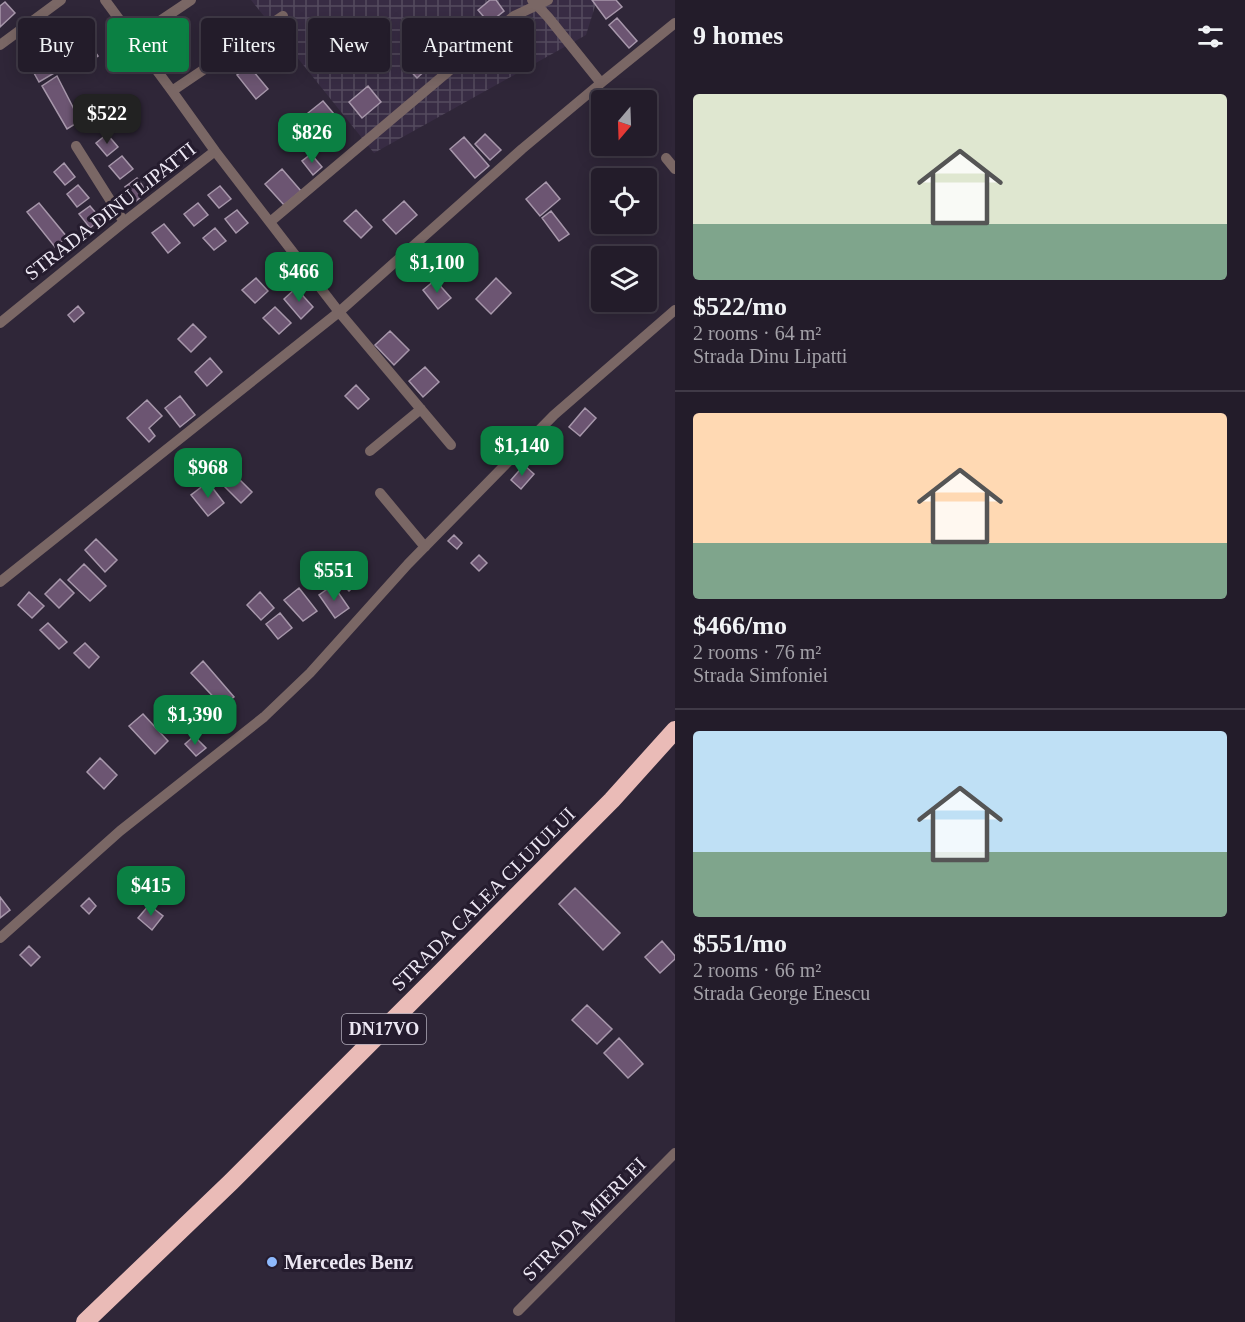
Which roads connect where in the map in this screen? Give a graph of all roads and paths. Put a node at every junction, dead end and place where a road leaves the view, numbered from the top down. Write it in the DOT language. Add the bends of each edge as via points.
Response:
graph roads {
  1 [pos="61,0"];
  2 [pos="105,0"];
  3 [pos="191,0"];
  4 [pos="548,0"];
  5 [pos="534,2"];
  6 [pos="283,16"];
  7 [pos="118,18"];
  8 [pos="164,18"];
  9 [pos="675,23"];
  10 [pos="0,45"];
  11 [pos="158,72"];
  12 [pos="601,83"];
  13 [pos="172,91"];
  14 [pos="76,146"];
  15 [pos="215,151"];
  16 [pos="666,158"];
  17 [pos="675,169"];
  18 [pos="124,222"];
  19 [pos="270,222"];
  20 [pos="675,310"];
  21 [pos="339,312"];
  22 [pos="0,323"];
  23 [pos="421,409"];
  24 [pos="451,445"];
  25 [pos="370,451"];
  26 [pos="380,493"];
  27 [pos="425,547"];
  28 [pos="0,582"];
  29 [pos="675,730"];
  30 [pos="0,938"];
  31 [pos="675,1153"];
  32 [pos="518,1311"];
  33 [pos="86,1322"];
  1 -- 10 [label="street"];
  2 -- 7 [label="street"];
  3 -- 8 [label="street"];
  4 -- 5 [label="street"];
  5 -- 12 [label="street"];
  5 -- 19 [label="street"];
  6 -- 13 [label="street"];
  9 -- 12 [label="street"];
  11 -- 13 [label="street"];
  12 -- 21 [label="street"];
  13 -- 15 [label="street"];
  14 -- 18 [label="street"];
  15 -- 18 [label="street, STRADA DINU LIPATTI"];
  15 -- 19 [label="street"];
  16 -- 17 [label="street"];
  18 -- 22 [label="street, STRADA DINU LIPATTI"];
  19 -- 21 [label="street"];
  20 -- 27 [label="street" via="554,416"];
  21 -- 23 [label="street"];
  21 -- 28 [label="street"];
  23 -- 24 [label="street"];
  23 -- 25 [label="street"];
  26 -- 27 [label="street"];
  27 -- 30 [label="street" via="310,673 264,717 120,831"];
  29 -- 33 [label="highway, STRADA CALEA CLUJULUI / DN17VO" via="612,800 440,974"];
  31 -- 32 [label="street, STRADA MIERLEI"];
}
